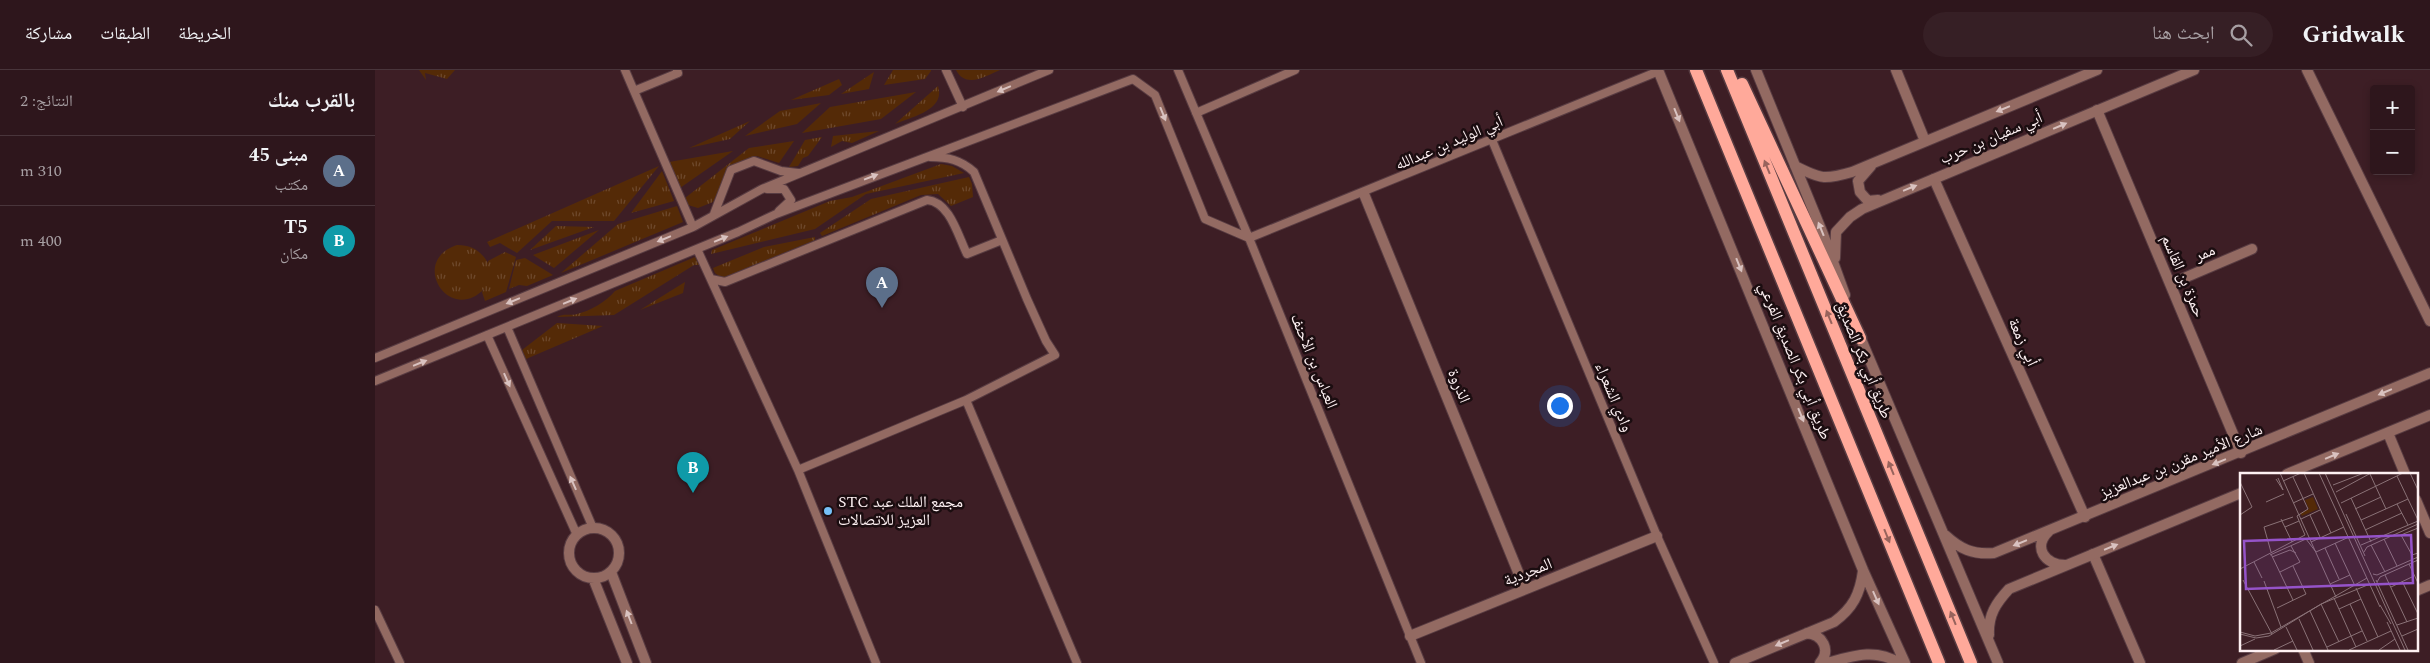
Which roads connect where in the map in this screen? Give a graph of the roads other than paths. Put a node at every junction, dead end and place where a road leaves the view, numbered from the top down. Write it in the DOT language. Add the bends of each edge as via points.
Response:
graph roads {
  1 [pos="625,70"];
  2 [pos="677,70"];
  3 [pos="945,70"];
  4 [pos="1049,70"];
  5 [pos="1178,70"];
  6 [pos="1295,70"];
  7 [pos="1696,70"];
  8 [pos="1727,70"];
  9 [pos="1735,70"];
  10 [pos="1756,70"];
  11 [pos="1896,70"];
  12 [pos="2097,70"];
  13 [pos="2194,70"];
  14 [pos="2307,70"];
  15 [pos="1658,71"];
  16 [pos="634,91"];
  17 [pos="963,107"];
  18 [pos="2097,110"];
  19 [pos="1196,113"];
  20 [pos="1492,140"];
  21 [pos="1925,141"];
  22 [pos="925,157"];
  23 [pos="1872,165"];
  24 [pos="1795,166"];
  25 [pos="800,173"];
  26 [pos="1934,179"];
  27 [pos="762,189"];
  28 [pos="1364,194"];
  29 [pos="1881,200"];
  30 [pos="714,214"];
  31 [pos="776,214"];
  32 [pos="693,227"];
  33 [pos="1249,238"];
  34 [pos="1002,240"];
  35 [pos="697,249"];
  36 [pos="2251,250"];
  37 [pos="1835,264"];
  38 [pos="711,279"];
  39 [pos="2170,284"];
  40 [pos="2430,321"];
  41 [pos="507,327"];
  42 [pos="487,335"];
  43 [pos="1860,338"];
  44 [pos="375,358"];
  45 [pos="2430,373"];
  46 [pos="375,382"];
  47 [pos="966,400"];
  48 [pos="2430,415"];
  49 [pos="2388,433"];
  50 [pos="2241,453"];
  51 [pos="798,470"];
  52 [pos="2289,473"];
  53 [pos="2405,473"];
  54 [pos="2240,493"];
  55 [pos="2417,502"];
  56 [pos="2085,517"];
  57 [pos="593,528"];
  58 [pos="2050,531"];
  59 [pos="2430,533"];
  60 [pos="577,534"];
  61 [pos="1944,534"];
  62 [pos="1657,536"];
  63 [pos="2093,554"];
  64 [pos="2066,565"];
  65 [pos="1863,570"];
  66 [pos="611,572"];
  67 [pos="593,578"];
  68 [pos="2430,585"];
  69 [pos="1525,589"];
  70 [pos="2417,591"];
  71 [pos="375,610"];
  72 [pos="1807,633"];
  73 [pos="1410,636"];
  74 [pos="1990,643"];
  75 [pos="2273,650"];
  76 [pos="2303,650"];
  77 [pos="400,663"];
  78 [pos="627,663"];
  79 [pos="646,663"];
  80 [pos="876,663"];
  81 [pos="1077,663"];
  82 [pos="1421,663"];
  83 [pos="1714,663"];
  84 [pos="1735,663"];
  85 [pos="1820,663"];
  86 [pos="1827,663"];
  87 [pos="1899,663"];
  88 [pos="1905,663"];
  89 [pos="1939,663"];
  90 [pos="1971,663"];
  91 [pos="1998,663"];
  92 [pos="2140,663"];
  93 [pos="2242,663"];
  94 [pos="2309,663"];
  1 -- 16 [label="lane"];
  2 -- 16 [label="lane" via="678,73"];
  3 -- 17 [label="lane"];
  4 -- 17 [label="lane, one-way"];
  5 -- 19 [label="lane, العباس بن الأحنف"];
  6 -- 19 [label="lane"];
  7 -- 89 [label="main road, one-way"];
  90 -- 8 [label="main road, طريق أبي بكر الصديق, one-way"];
  9 -- 43 [label="main road"];
  10 -- 24 [label="street"];
  11 -- 21 [label="street"];
  12 -- 21 [label="street, أبي سفيان بن حرب, one-way"];
  13 -- 18 [label="street, أبي سفيان بن حرب"];
  14 -- 40 [label="street"];
  15 -- 20 [label="lane, أبي الوليد بن عبدالله"];
  15 -- 65 [label="street, طريق أبي بكر الصديق الفرعي, one-way"];
  16 -- 32 [label="lane"];
  17 -- 25 [label="lane"];
  26 -- 18 [label="street, أبي سفيان بن حرب, one-way"];
  18 -- 39 [label="street, حمزة بن القاسم"];
  19 -- 33 [label="lane, العباس بن الأحنف"];
  20 -- 28 [label="lane, أبي الوليد بن عبدالله"];
  20 -- 62 [label="lane, وادي الشعراء"];
  21 -- 23 [label="street, أبي سفيان بن حرب"];
  31 -- 22 [label="lane, one-way"];
  22 -- 33 [label="lane, one-way" via="1133,78 1155,95 1205,219"];
  22 -- 34 [label="lane" via="956,160 974,172"];
  23 -- 24 [label="street, أبي سفيان بن حرب" via="1829,178 1816,177"];
  23 -- 29 [label="street" via="1859,180 1860,192 1868,201"];
  37 -- 24 [label="street, one-way"];
  25 -- 27 [label="lane"];
  25 -- 30 [label="lane" via="781,171 754,161 731,170"];
  29 -- 26 [label="street, أبي سفيان بن حرب, one-way"];
  26 -- 56 [label="street, أبي زمعة"];
  27 -- 30 [label="lane"];
  27 -- 31 [label="lane" via="784,189 791,200"];
  28 -- 33 [label="lane, أبي الوليد بن عبدالله"];
  28 -- 69 [label="street, الذروة"];
  29 -- 37 [label="street, أبي سفيان بن حرب" via="1850,217 1836,232"];
  30 -- 32 [label="lane"];
  35 -- 31 [label="lane, one-way"];
  32 -- 44 [label="lane, one-way"];
  33 -- 73 [label="lane, العباس بن الأحنف"];
  34 -- 38 [label="lane" via="967,254 947,212 935,201 927,200 725,282"];
  34 -- 47 [label="lane" via="1042,333 1055,354"];
  35 -- 38 [label="lane"];
  41 -- 35 [label="lane, one-way"];
  36 -- 39 [label="street, ممر"];
  37 -- 43 [label="street"];
  38 -- 51 [label="lane"];
  39 -- 50 [label="street, حمزة بن القاسم"];
  41 -- 42 [label="lane"];
  57 -- 41 [label="lane, one-way"];
  46 -- 42 [label="lane, one-way"];
  42 -- 60 [label="lane, one-way"];
  43 -- 61 [label="street"];
  45 -- 50 [label="street, شارع الأمير مقرن بن عبدالعزيز, one-way"];
  47 -- 51 [label="lane"];
  47 -- 81 [label="lane"];
  48 -- 49 [label="street"];
  52 -- 49 [label="street, one-way"];
  49 -- 53 [label="street"];
  50 -- 56 [label="street, شارع الأمير مقرن بن عبدالعزيز, one-way"];
  51 -- 80 [label="lane"];
  63 -- 54 [label="street, one-way"];
  55 -- 59 [label="street"];
  56 -- 58 [label="street, شارع الأمير مقرن بن عبدالعزيز"];
  57 -- 60 [label="street"];
  57 -- 66 [label="street" via="608,532 617,544 619,558"];
  58 -- 61 [label="street, شارع الأمير مقرن بن عبدالعزيز, one-way" via="1994,553 1983,554 1961,548"];
  58 -- 64 [label="street" via="2043,537 2042,554 2048,561"];
  60 -- 67 [label="street" via="569,549 569,558 578,572"];
  61 -- 74 [label="street"];
  62 -- 69 [label="street, المجردية"];
  62 -- 83 [label="lane, وادي الشعراء"];
  63 -- 64 [label="street"];
  63 -- 92 [label="street"];
  64 -- 74 [label="street" via="2009,589 1995,604 1988,623"];
  65 -- 72 [label="street" via="1855,602 1845,614"];
  65 -- 88 [label="street, طريق أبي بكر الصديق الفرعي, one-way"];
  66 -- 67 [label="street"];
  79 -- 66 [label="street, one-way"];
  67 -- 78 [label="street"];
  68 -- 70 [label="street"];
  69 -- 73 [label="street, المجردية"];
  71 -- 77 [label="lane"];
  72 -- 84 [label="street, one-way"];
  72 -- 85 [label="street" via="1818,636 1825,646"];
  73 -- 82 [label="lane, العباس بن الأحنف"];
  74 -- 91 [label="street"];
  75 -- 93 [label="street"];
  76 -- 94 [label="street"];
  86 -- 87 [label="street" via="1868,654 1883,655"];
}
